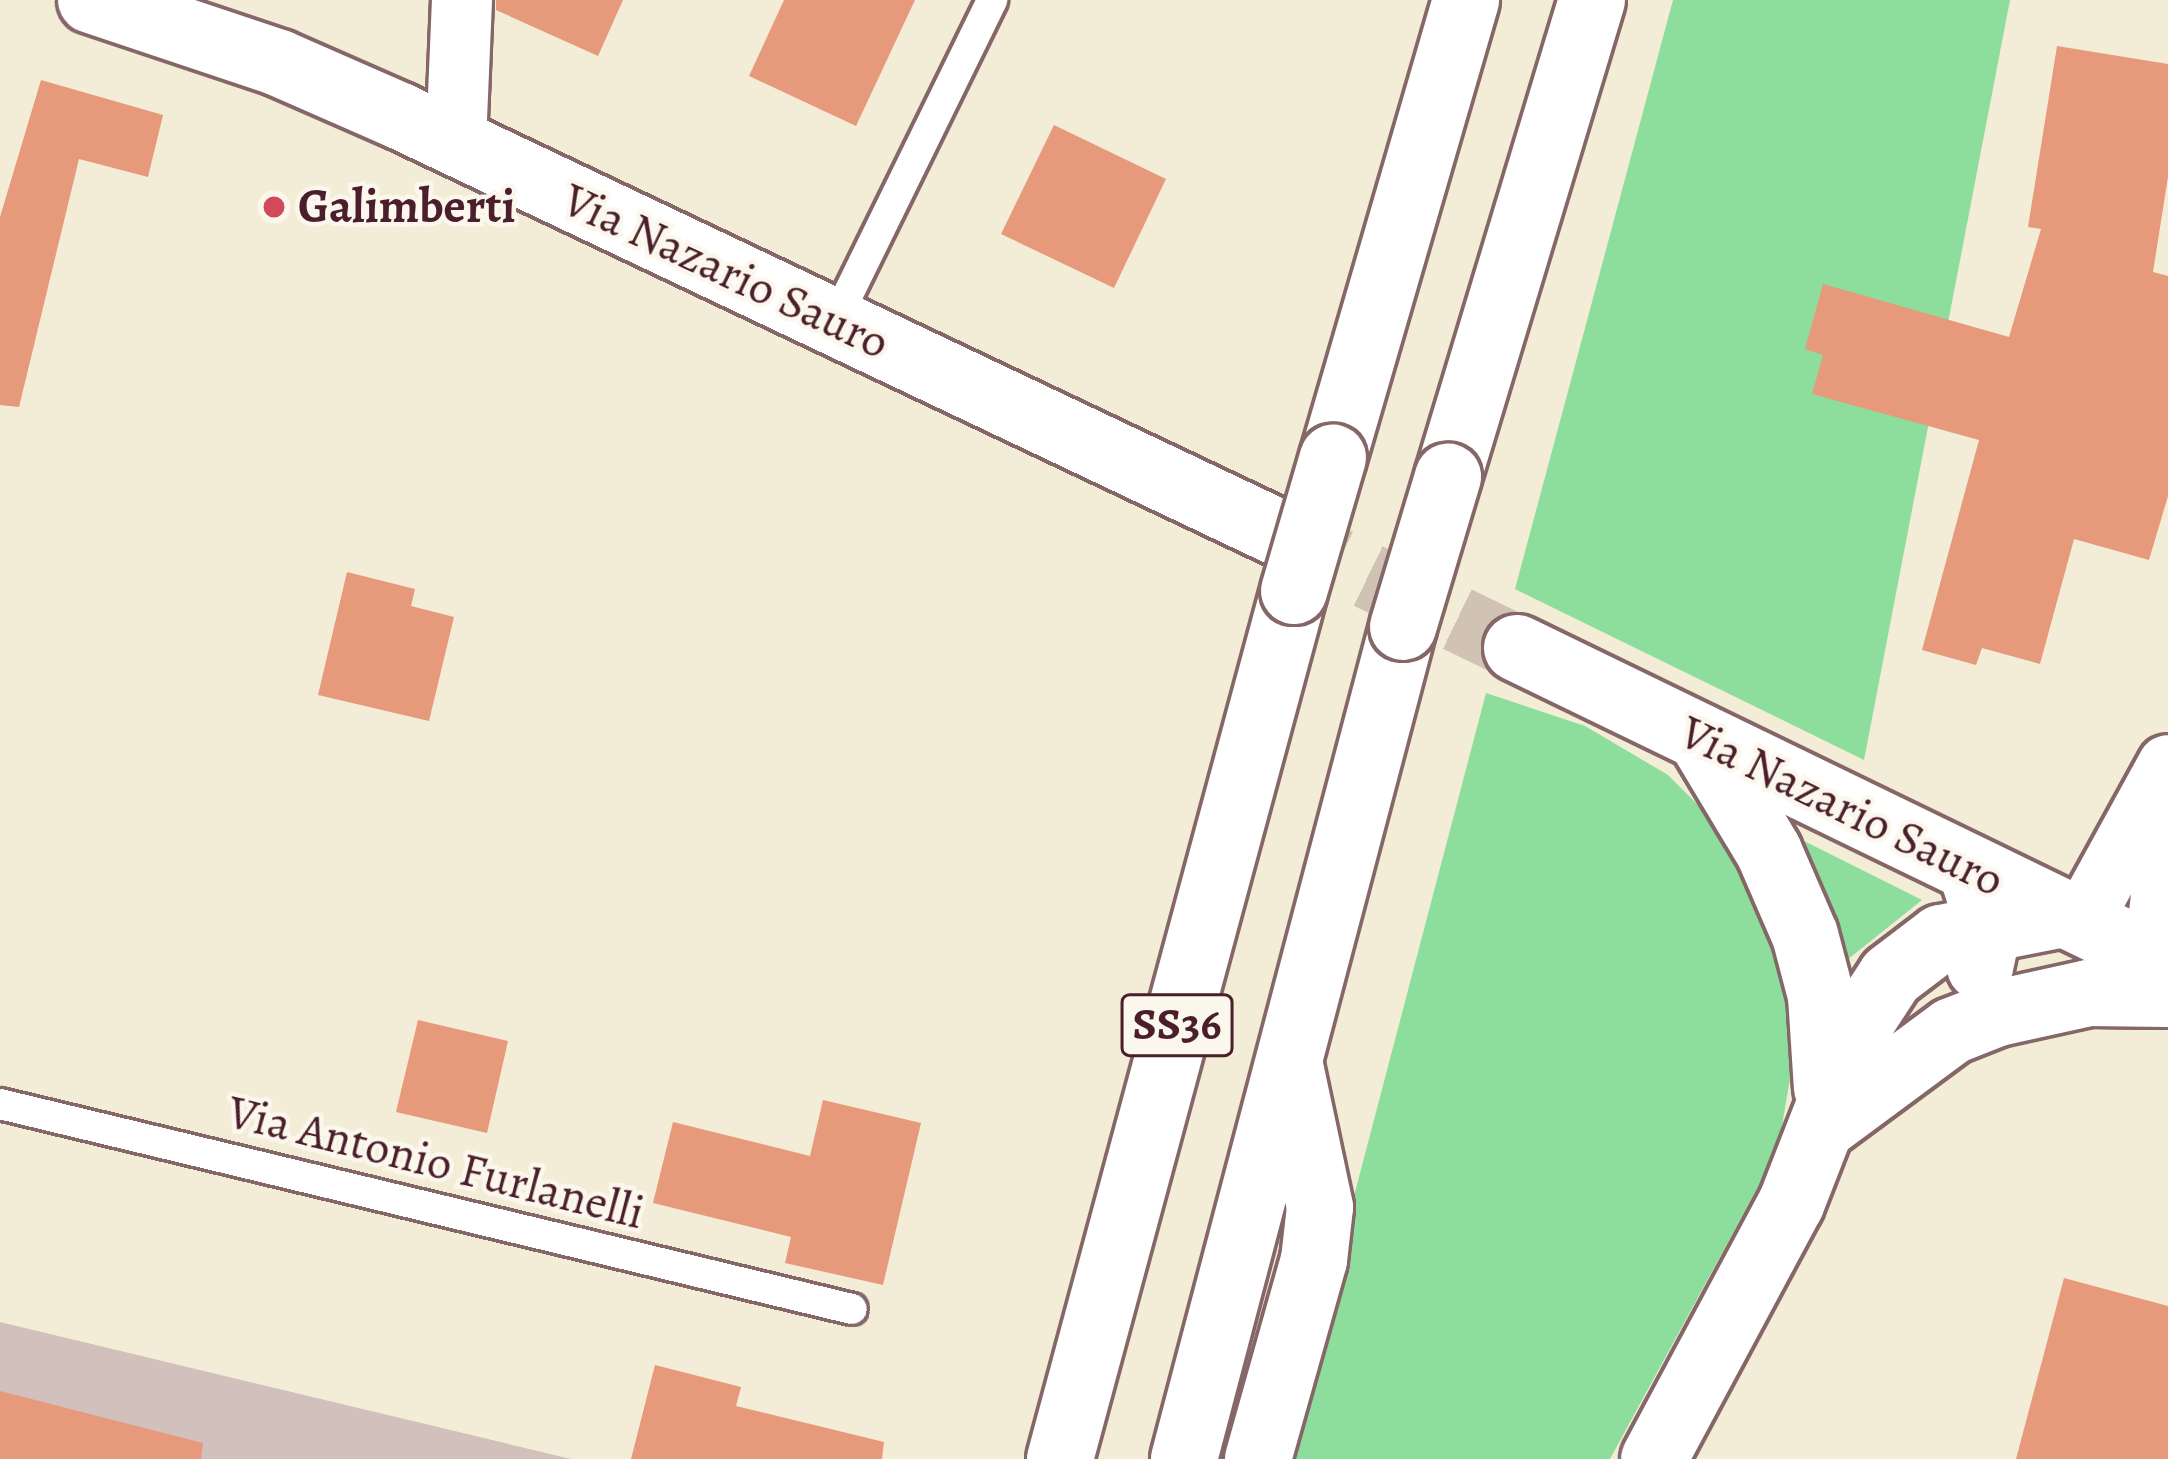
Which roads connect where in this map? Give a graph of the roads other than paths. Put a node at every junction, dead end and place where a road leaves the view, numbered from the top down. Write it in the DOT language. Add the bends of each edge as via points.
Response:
graph roads {
  1 [pos="462,0"];
  2 [pos="992,0"];
  3 [pos="1466,0"];
  4 [pos="1592,0"];
  5 [pos="95,1"];
  6 [pos="456,143"];
  7 [pos="834,322"];
  8 [pos="1286,562"];
  9 [pos="1517,648"];
  10 [pos="1700,737"];
  11 [pos="2168,765"];
  12 [pos="2168,834"];
  13 [pos="1980,897"];
  14 [pos="2072,918"];
  15 [pos="2164,972"];
  16 [pos="1952,1031"];
  17 [pos="1289,1062"];
  18 [pos="0,1104"];
  19 [pos="1829,1122"];
  20 [pos="852,1309"];
  21 [pos="1060,1459"];
  22 [pos="1184,1459"];
  23 [pos="1258,1459"];
  24 [pos="1654,1459"];
  1 -- 6 [label="street"];
  2 -- 7 [label="lane"];
  3 -- 8 [label="main road, SS36, bridge" via="1333,458"];
  4 -- 17 [label="main road, SS36, bridge" via="1403,627"];
  5 -- 6 [label="main road, Via Nazario Sauro" via="278,63"];
  6 -- 7 [label="main road, Via Nazario Sauro"];
  7 -- 8 [label="main road, Via Nazario Sauro"];
  8 -- 21 [label="main road, SS36"];
  9 -- 10 [label="main road, Via Nazario Sauro"];
  10 -- 13 [label="main road, Via Nazario Sauro"];
  10 -- 19 [label="main road" via="1769,852 1805,934 1821,996"];
  11 -- 14 [label="street"];
  12 -- 15 [label="street"];
  13 -- 14 [label="main road"];
  13 -- 16 [label="main road" via="1979,973"];
  13 -- 19 [label="main road" via="1892,976 1864,1019"];
  14 -- 15 [label="main road"];
  15 -- 16 [label="main road"];
  16 -- 19 [label="main road"];
  17 -- 22 [label="main road, SS36"];
  17 -- 23 [label="main road" via="1320,1207 1314,1261"];
  18 -- 20 [label="lane, Via Antonio Furlanelli"];
  19 -- 24 [label="main road"];
}
